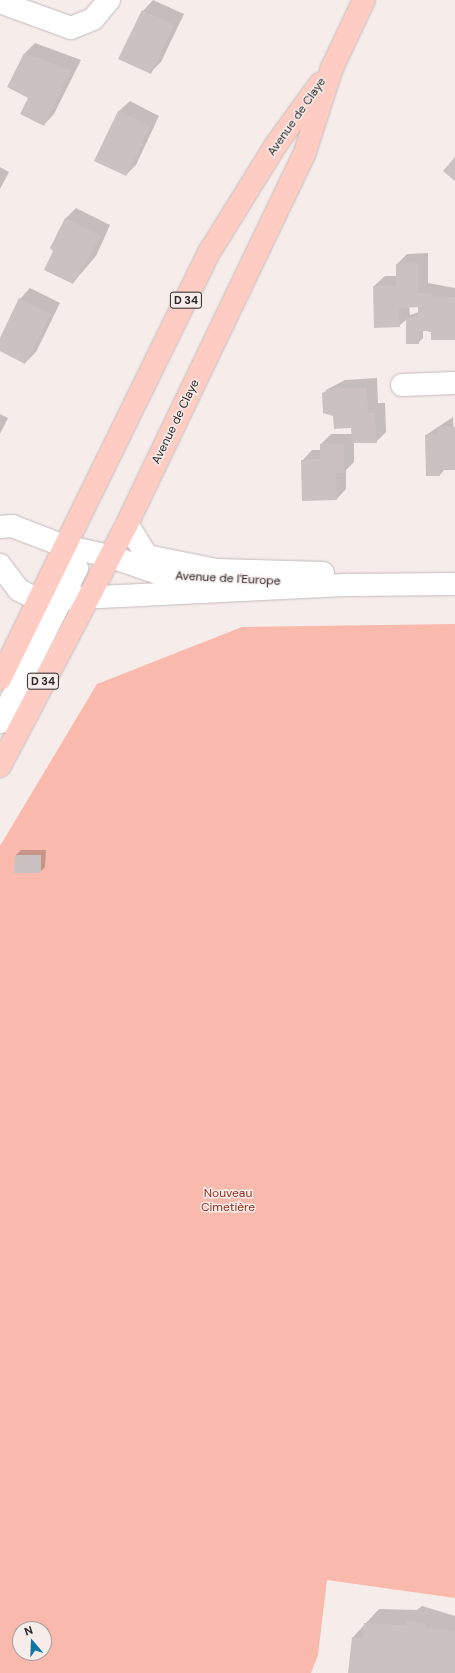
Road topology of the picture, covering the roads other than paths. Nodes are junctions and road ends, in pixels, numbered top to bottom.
1 (109, 0) edge
2 (364, 0) edge
3 (2, 7) edge
4 (332, 68) junction
5 (185, 303) junction
6 (455, 383) edge
7 (402, 385) dead end
8 (127, 524) junction
9 (0, 527) edge
10 (64, 546) junction
11 (102, 558) junction
12 (0, 565) edge
13 (455, 584) edge
14 (349, 585) junction
15 (126, 596) junction
16 (88, 597) junction
17 (61, 599) junction
18 (39, 600) junction
19 (0, 679) edge
20 (0, 722) edge
21 (0, 766) edge

1 - 3 street
2 - 4 main road, Avenue de Claye / D 34
4 - 5 main road, Avenue de Claye / D 34
4 - 8 main road, Avenue de Claye / D 34
5 - 10 main road, Avenue de Claye / D 34
5 - 11 street
6 - 7 street
8 - 11 main road, Avenue de Claye / D 34
8 - 14 street, Avenue de l'Europe
9 - 10 street, Avenue de l'Europe
10 - 11 street, Avenue de l'Europe
10 - 17 street
10 - 18 main road, Avenue de Claye / D 34
11 - 14 street, Avenue de l'Europe
11 - 15 street
11 - 16 main road, Avenue de Claye / D 34
12 - 18 street
13 - 14 street, Avenue de l'Europe
14 - 15 street, Avenue de l'Europe
15 - 16 street, Avenue de l'Europe
16 - 17 street, Avenue de l'Europe
16 - 21 main road, Avenue de Claye / D 34
17 - 18 street, Avenue de l'Europe
17 - 20 street
18 - 19 main road, Avenue de Claye / D 34

